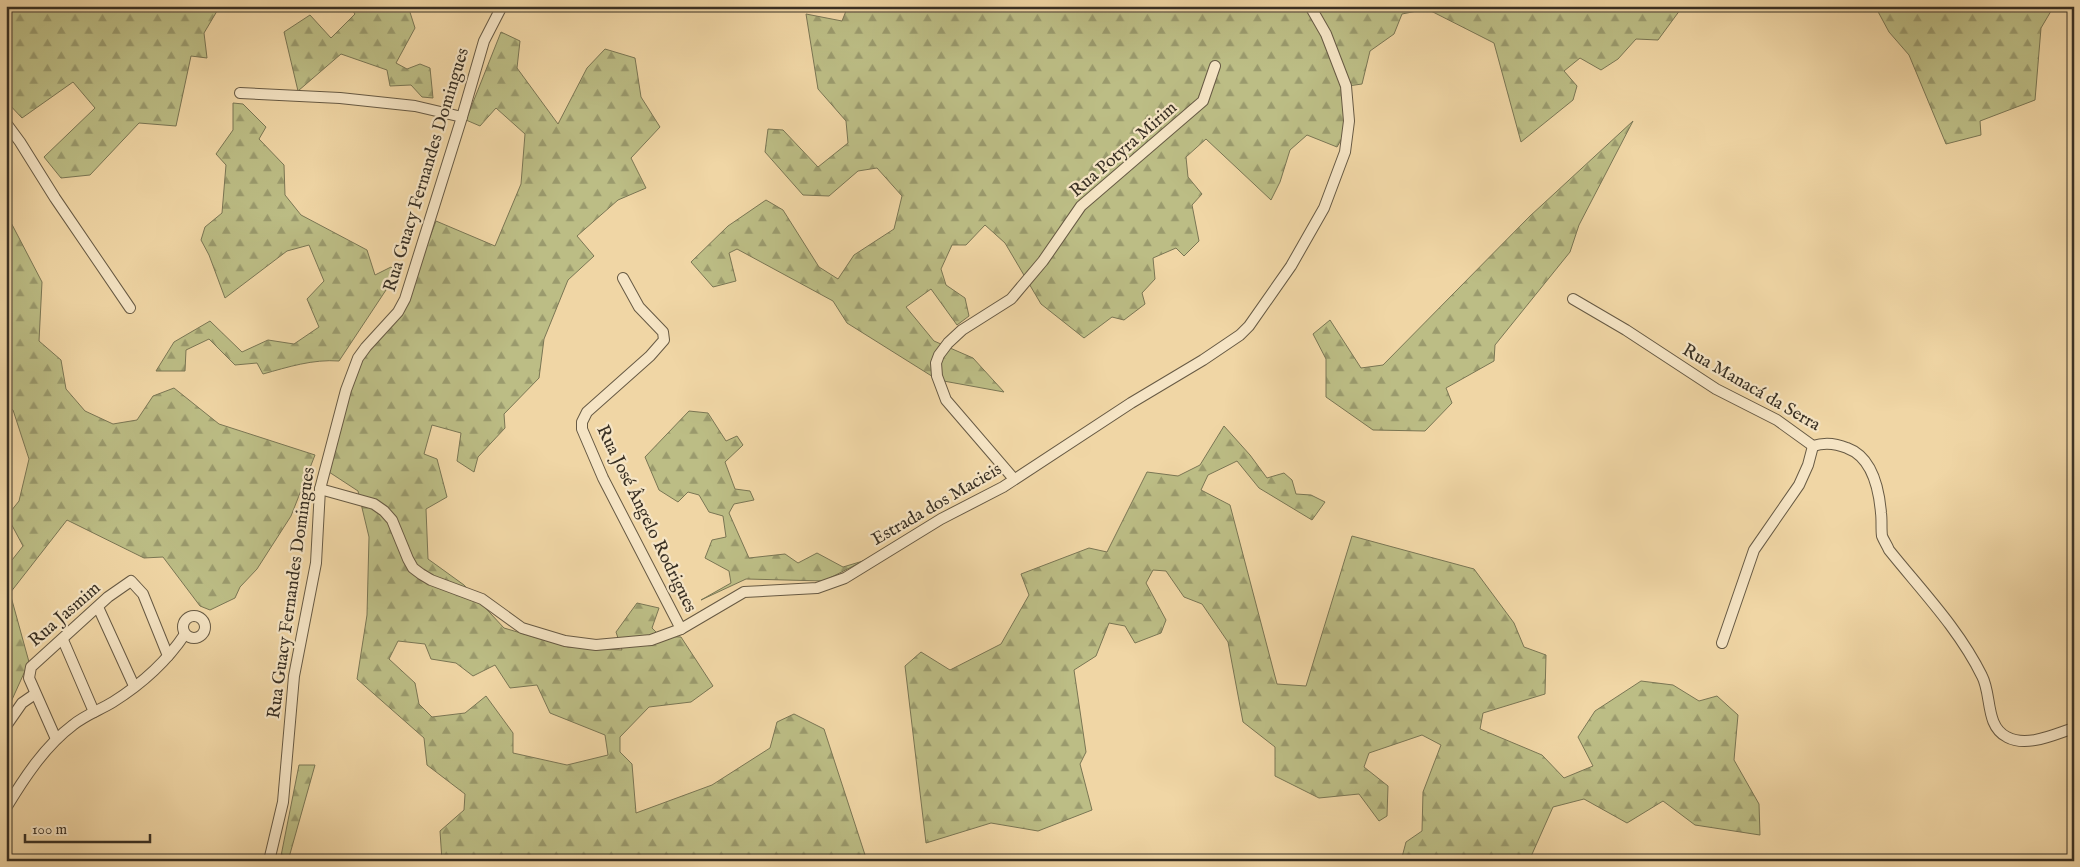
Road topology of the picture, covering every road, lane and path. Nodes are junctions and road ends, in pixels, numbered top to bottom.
1 (502, 6) edge
2 (1310, 6) edge
3 (1215, 66) dead end
4 (240, 93) dead end
5 (462, 117) junction
6 (6, 123) edge
7 (623, 278) dead end
8 (1573, 299) dead end
9 (130, 308) dead end
10 (1813, 446) junction
11 (1014, 479) junction
12 (320, 489) junction
13 (98, 607) junction
14 (681, 629) junction
15 (185, 634) dead end
16 (63, 640) junction
17 (1722, 643) dead end
18 (168, 656) junction
19 (134, 686) junction
20 (35, 694) junction
21 (94, 712) junction
22 (6, 726) edge
23 (2074, 728) edge
24 (56, 739) junction
25 (6, 808) edge
26 (269, 861) edge

1 - 5 street, Rua Guacy Fernandes Domingues
2 - 11 street, Estrada dos Macieis
3 - 11 street, Rua Potyra Mirim
4 - 5 street
5 - 12 street, Rua Guacy Fernandes Domingues
6 - 9 street
7 - 14 street, Rua José Ângelo Rodrigues
8 - 10 street, Rua Manacá da Serra
10 - 17 street
10 - 23 street, Rua Manacá da Serra
11 - 14 street, Estrada dos Macieis
12 - 14 street, Estrada dos Macieis
12 - 26 street, Rua Guacy Fernandes Domingues
13 - 16 street, Rua Jasmim
13 - 18 street, Rua Jasmim
13 - 19 street
15 - 18 street
16 - 20 street, Rua Jasmim
16 - 21 street
18 - 19 street
19 - 21 street
20 - 22 street
20 - 24 street
21 - 24 street
24 - 25 street

